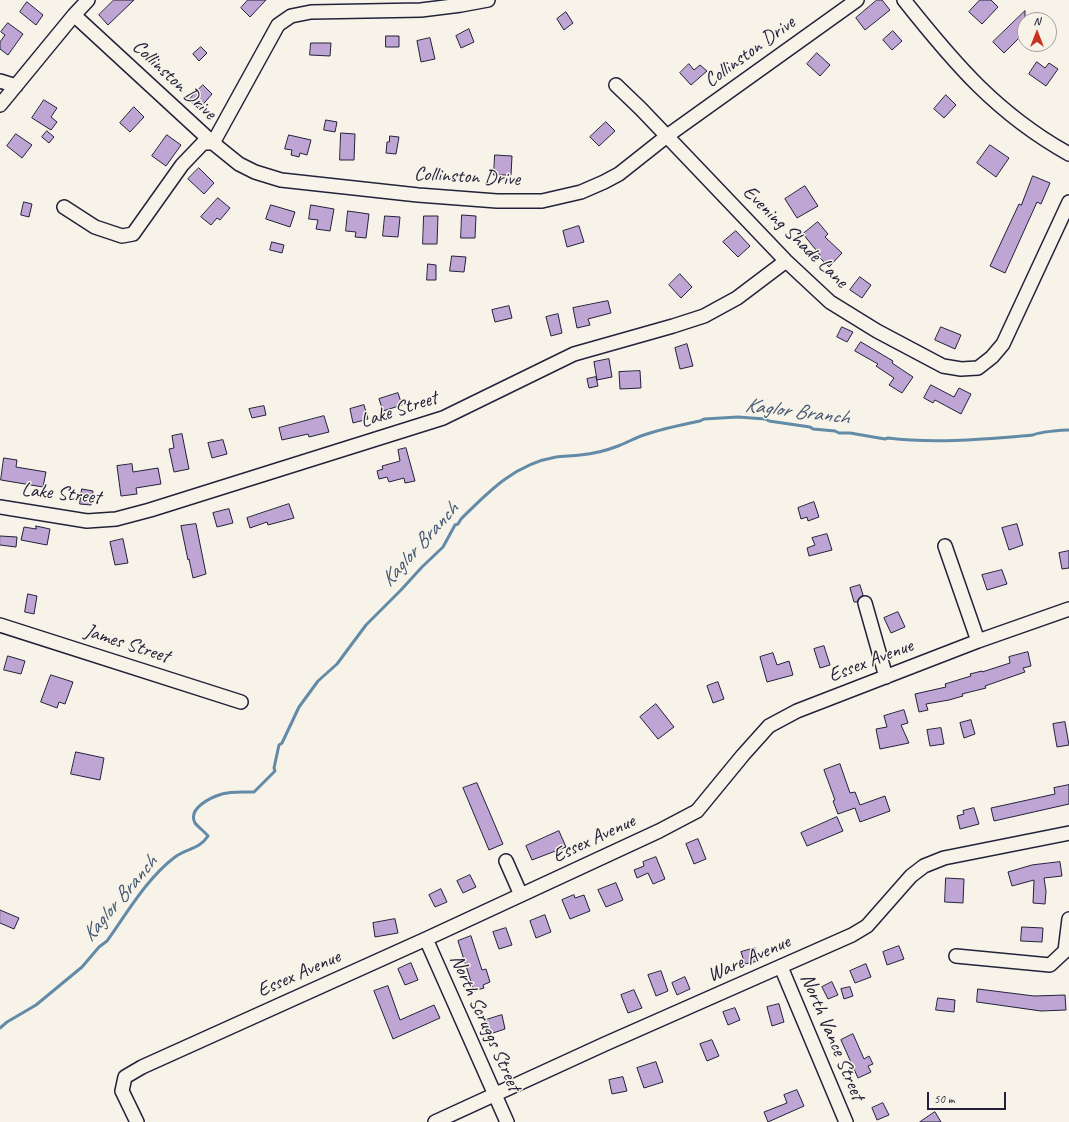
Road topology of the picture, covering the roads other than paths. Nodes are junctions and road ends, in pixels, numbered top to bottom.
1 (88, 0) edge
2 (488, 0) edge
3 (857, 0) edge
4 (904, 0) edge
5 (74, 15) junction
6 (0, 81) edge
7 (616, 84) dead end
8 (16, 86) junction
9 (0, 105) edge
10 (667, 136) junction
11 (212, 143) junction
12 (1069, 154) edge
13 (1069, 202) edge
14 (64, 207) dead end
15 (786, 261) junction
16 (0, 507) edge
17 (945, 546) dead end
18 (865, 603) dead end
19 (1069, 609) edge
20 (0, 625) edge
21 (978, 641) junction
22 (886, 677) junction
23 (241, 702) dead end
24 (1069, 833) edge
25 (506, 861) dead end
26 (521, 895) junction
27 (1069, 919) edge
28 (426, 939) junction
29 (956, 956) dead end
30 (781, 967) junction
31 (495, 1095) junction
32 (137, 1122) edge
33 (435, 1122) edge
34 (507, 1122) edge
35 (846, 1122) edge

1 - 5 street
2 - 11 street
3 - 10 street, Collinston Drive
4 - 12 street
5 - 8 street
5 - 11 street, Collinston Drive
6 - 8 street
7 - 10 street, Evening Shade Lane
8 - 9 street
10 - 11 street, Collinston Drive
10 - 15 street, Evening Shade Lane
11 - 14 street
13 - 15 street, Evening Shade Lane
15 - 16 street, Lake Street
17 - 21 street
18 - 22 street
19 - 21 street, Essex Avenue
20 - 23 street, James Street
21 - 22 street, Essex Avenue
22 - 26 street, Essex Avenue
24 - 30 street, Ware Avenue
25 - 26 street
26 - 28 street, Essex Avenue
27 - 29 street
28 - 31 street, North Scruggs Street
28 - 32 street, Essex Avenue
30 - 31 street, Ware Avenue
30 - 35 street, North Vance Street
31 - 33 street, Ware Avenue
31 - 34 street, North Scruggs Street

